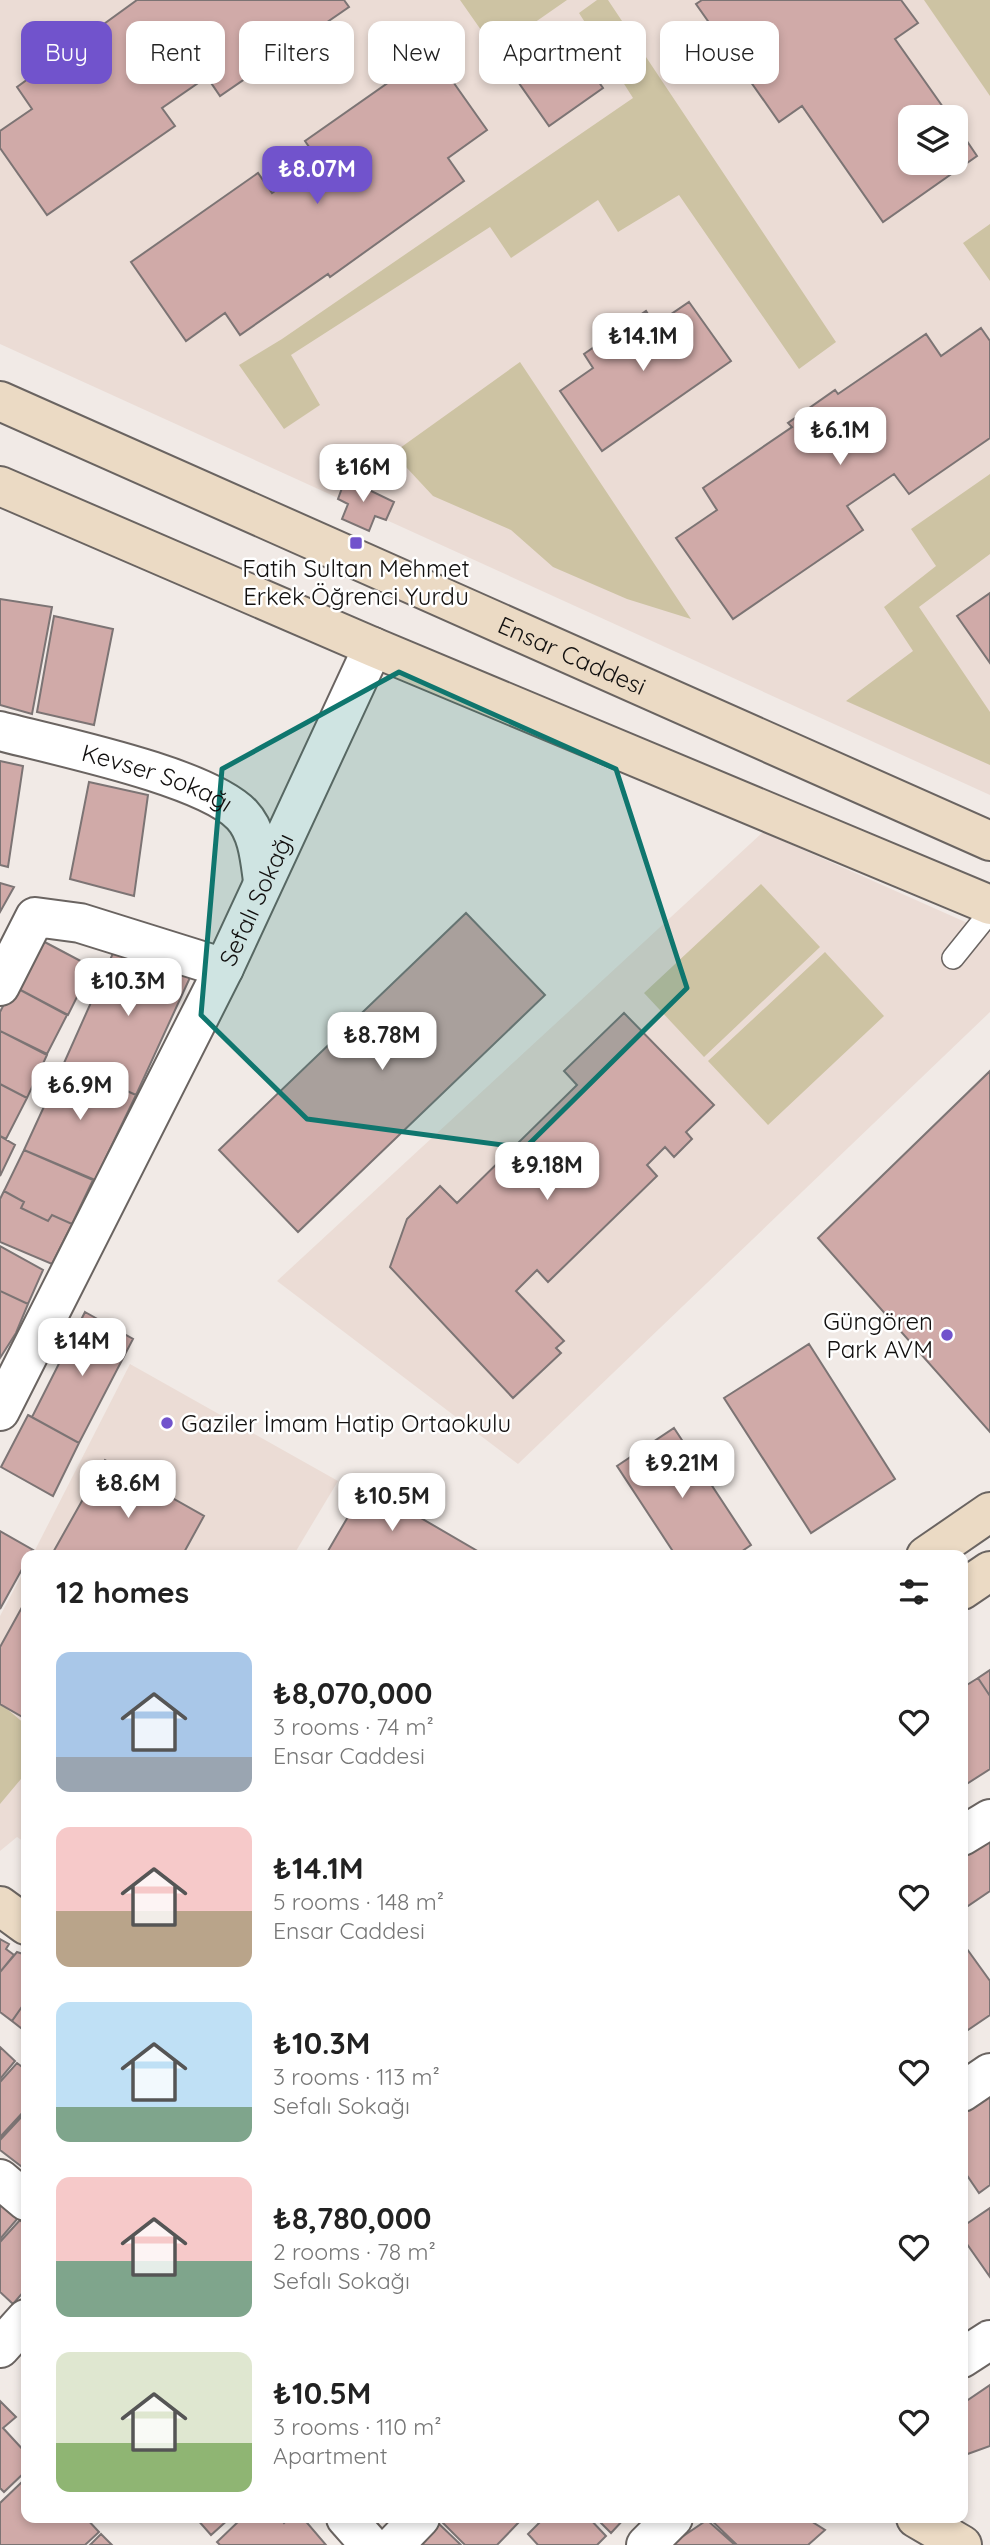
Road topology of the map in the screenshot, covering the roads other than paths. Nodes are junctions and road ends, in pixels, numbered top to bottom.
1 (0, 401) edge
2 (0, 486) edge
3 (373, 647) junction
4 (0, 731) edge
5 (990, 841) edge
6 (263, 881) junction
7 (990, 905) edge
8 (990, 912) edge
9 (953, 958) dead end
10 (224, 968) junction
11 (0, 986) edge
12 (0, 1411) edge
13 (990, 1512) edge
14 (935, 1550) edge
15 (990, 1572) edge
16 (968, 1586) edge
17 (990, 1819) edge
18 (968, 1832) edge
19 (0, 1906) edge
20 (21, 1921) edge
21 (990, 2073) edge
22 (968, 2088) edge
23 (0, 2179) edge
24 (21, 2197) edge
25 (21, 2325) edge
26 (990, 2340) edge
27 (0, 2348) edge
28 (968, 2354) edge
29 (350, 2523) edge
30 (416, 2523) edge
31 (668, 2523) edge
32 (925, 2523) edge
33 (370, 2545) edge
34 (394, 2545) edge
35 (646, 2545) edge
36 (962, 2545) edge

1 - 5 street, Ensar Caddesi
2 - 3 street
3 - 6 street, Sefalı Sokağı
3 - 7 street
4 - 6 street, Kevser Sokağı
6 - 10 street, Sefalı Sokağı
8 - 9 lane
10 - 11 street
10 - 12 street, Sefalı Sokağı
13 - 14 street
15 - 16 street
17 - 18 street
19 - 20 street
21 - 22 street
23 - 24 street
25 - 27 street
26 - 28 street
29 - 33 street
30 - 34 street
31 - 35 street
32 - 36 street

